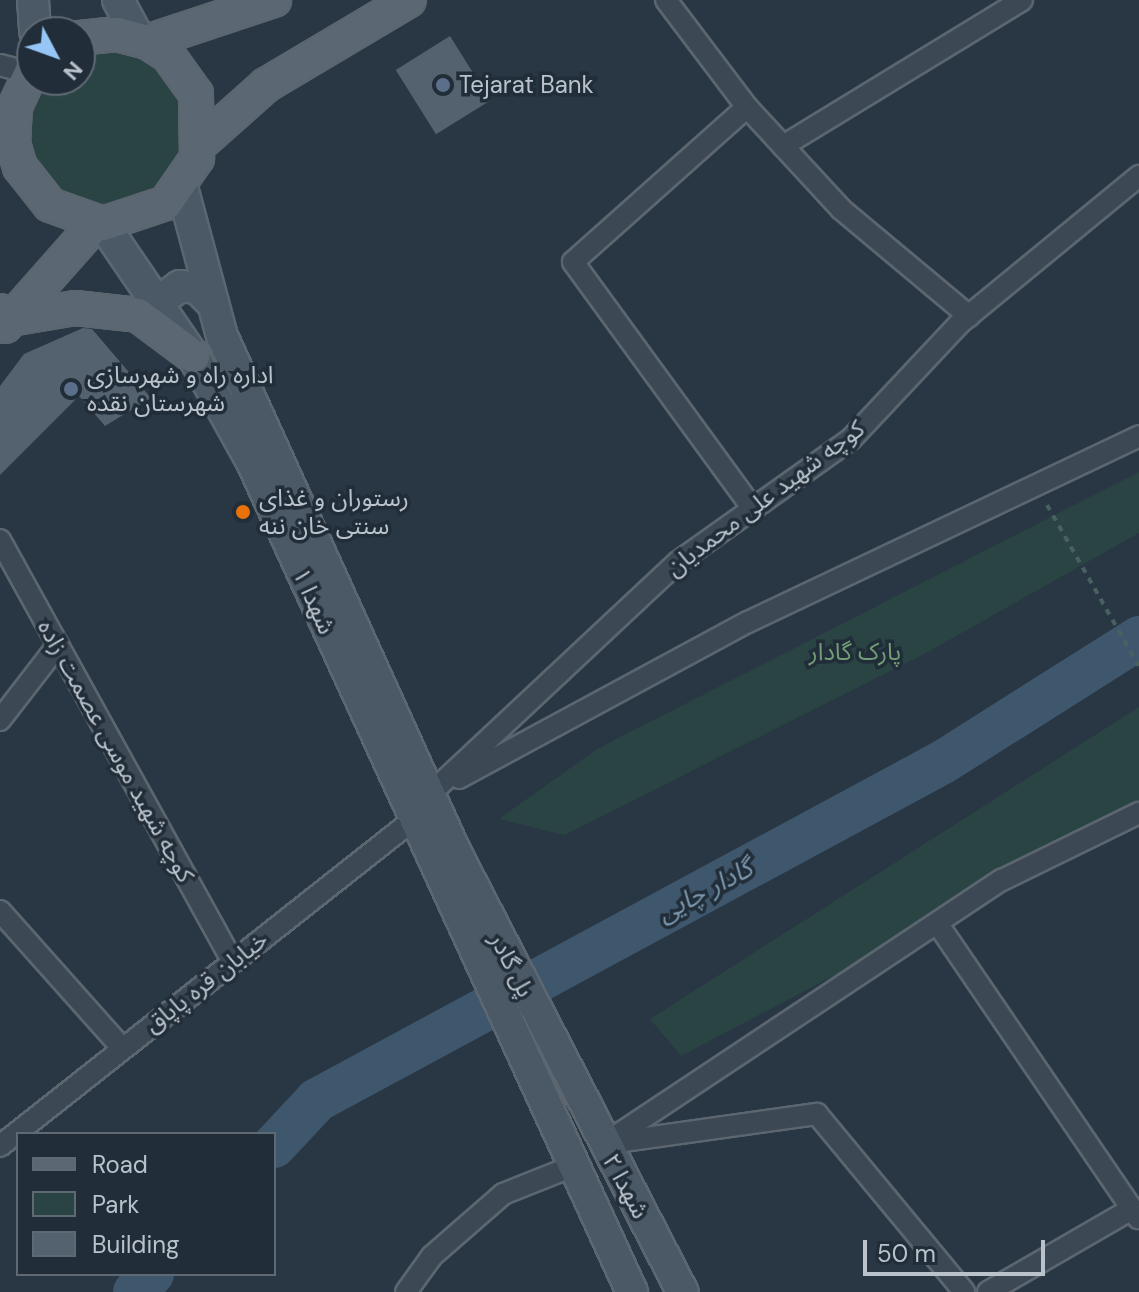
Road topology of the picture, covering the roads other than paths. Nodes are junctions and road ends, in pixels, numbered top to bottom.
1 (118, 0) edge
2 (274, 0) edge
3 (409, 0) edge
4 (666, 0) edge
5 (1022, 0) edge
6 (96, 39) edge
7 (143, 40) junction
8 (17, 96) edge
9 (747, 107) junction
10 (13, 143) junction
11 (201, 143) junction
12 (783, 146) junction
13 (1139, 176) edge
14 (0, 181) edge
15 (182, 187) junction
16 (99, 223) junction
17 (156, 304) junction
18 (213, 304) junction
19 (969, 316) junction
20 (3, 321) edge
21 (193, 356) junction
22 (1139, 436) edge
23 (753, 509) junction
24 (0, 540) edge
25 (58, 645) junction
26 (0, 720) edge
27 (431, 793) junction
28 (1139, 813) edge
29 (413, 820) junction
30 (444, 858) junction
31 (0, 911) edge
32 (939, 926) junction
33 (232, 961) junction
34 (122, 1048) junction
35 (569, 1079) joint
36 (541, 1092) joint
37 (17, 1132) edge
38 (16, 1133) edge
39 (604, 1144) junction
40 (0, 1146) edge
41 (576, 1165) junction
42 (1136, 1214) edge
43 (406, 1292) edge
44 (632, 1292) edge
45 (683, 1292) edge
46 (964, 1292) edge
47 (988, 1292) edge

1 - 7 main road
2 - 7 main road
3 - 11 main road
4 - 9 street
5 - 12 street
6 - 7 main road
7 - 11 main road
8 - 10 main road
9 - 12 street
9 - 23 street
10 - 14 main road
10 - 16 main road
11 - 15 main road
12 - 19 street
13 - 19 street, کوچه شهید علی محمدیان
15 - 16 main road
15 - 18 main road, شهدا ۱
16 - 17 main road, شهدا ۱
16 - 20 main road
17 - 18 main road
17 - 21 main road, شهدا ۱
18 - 27 main road, شهدا ۱
19 - 23 street, کوچه شهید علی محمدیان
20 - 21 main road
21 - 29 main road, شهدا ۱
22 - 27 street
23 - 27 street, کوچه شهید علی محمدیان
24 - 25 street, کوچه شهید موسی عصمت زاده
25 - 26 street
25 - 33 street, کوچه شهید موسی عصمت زاده
27 - 30 main road, شهدا ۱
28 - 32 street
29 - 30 main road, شهدا ۱
29 - 33 street, خیابان قره پاپاق
30 - 35 main road, پل گادر
30 - 36 main road, پل گادر
31 - 34 street
32 - 39 street
32 - 42 street
33 - 34 street, خیابان قره پاپاق
34 - 37 street, خیابان قره پاپاق
35 - 39 main road, شهدا ۲
36 - 41 main road, شهدا ۲
38 - 40 street, خیابان قره پاپاق
39 - 45 main road, شهدا ۲
39 - 46 street
41 - 43 street
41 - 44 main road, شهدا ۲
42 - 47 street

